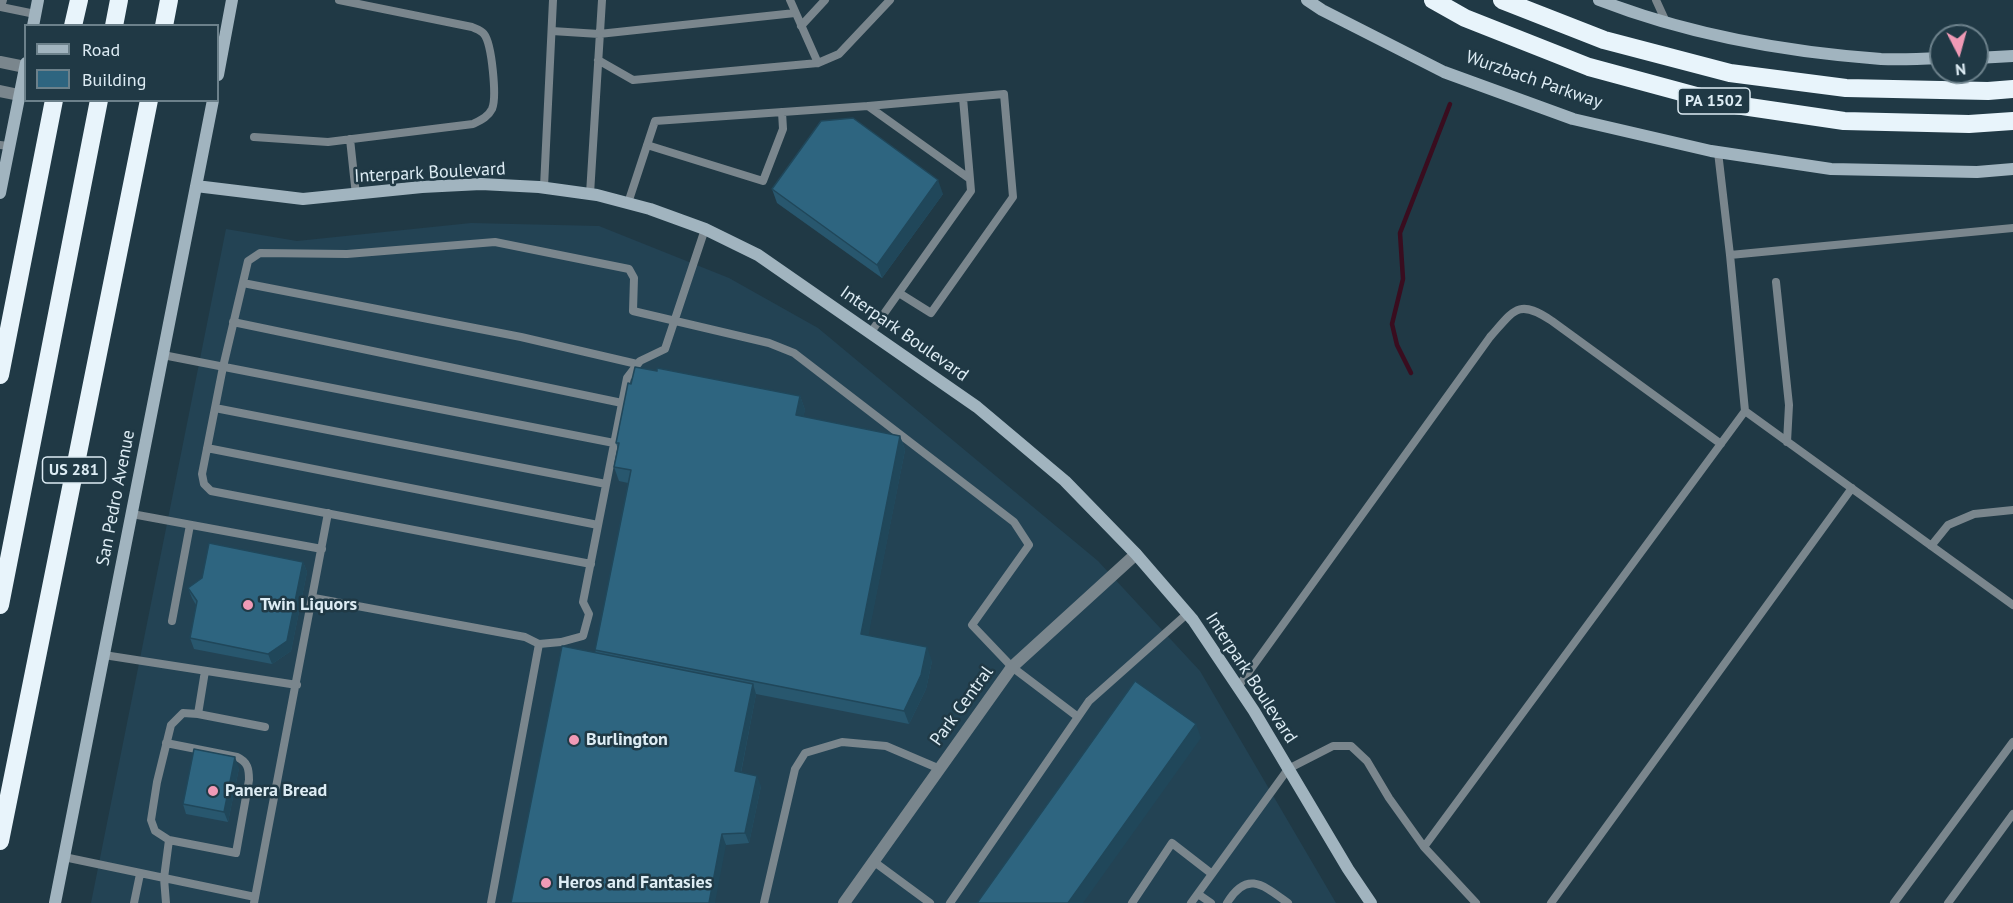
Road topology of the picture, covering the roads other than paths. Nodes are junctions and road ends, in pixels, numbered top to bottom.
1 (38, 0) edge
2 (79, 0) edge
3 (119, 0) edge
4 (169, 0) edge
5 (232, 0) edge
6 (339, 0) edge
7 (554, 0) edge
8 (602, 0) edge
9 (790, 0) edge
10 (825, 0) edge
11 (890, 0) edge
12 (1307, 0) edge
13 (1433, 0) edge
14 (1502, 0) edge
15 (1599, 0) edge
16 (1656, 0) edge
17 (1, 6) edge
18 (795, 13) junction
19 (34, 20) edge
20 (1666, 22) junction
21 (73, 24) edge
22 (114, 24) edge
23 (164, 24) edge
24 (801, 26) junction
25 (552, 31) junction
26 (599, 34) junction
27 (2013, 56) edge
28 (1989, 57) edge
29 (1929, 58) edge
30 (598, 60) junction
31 (0, 62) edge
32 (818, 63) junction
33 (24, 65) edge
34 (24, 70) edge
35 (219, 70) edge
36 (2013, 89) edge
37 (0, 92) edge
38 (19, 95) junction
39 (963, 98) junction
40 (54, 102) edge
41 (99, 102) edge
42 (149, 102) edge
43 (213, 102) edge
44 (868, 106) junction
45 (782, 112) junction
46 (2013, 121) edge
47 (255, 137) dead end
48 (350, 140) junction
49 (647, 145) junction
50 (4, 146) edge
51 (1718, 152) junction
52 (2013, 169) edge
53 (970, 179) junction
54 (196, 186) junction
55 (544, 187) junction
56 (0, 193) edge
57 (590, 194) junction
58 (356, 195) junction
59 (628, 203) junction
60 (2013, 228) edge
61 (705, 229) junction
62 (1730, 255) junction
63 (1776, 282) dead end
64 (243, 284) junction
65 (899, 293) junction
66 (673, 320) junction
67 (233, 322) junction
68 (871, 332) junction
69 (163, 355) junction
70 (637, 364) junction
71 (223, 367) junction
72 (0, 375) edge
73 (622, 403) junction
74 (215, 408) junction
75 (1745, 411) junction
76 (1787, 442) junction
77 (614, 443) junction
78 (1721, 444) junction
79 (207, 448) junction
80 (606, 484) junction
81 (1852, 488) junction
82 (2013, 510) edge
83 (328, 513) junction
84 (132, 514) junction
85 (190, 525) junction
86 (598, 525) junction
87 (1931, 546) junction
88 (322, 549) junction
89 (1136, 554) junction
90 (591, 564) junction
91 (314, 598) junction
92 (0, 605) edge
93 (2013, 605) edge
94 (1188, 613) junction
95 (172, 621) dead end
96 (539, 644) junction
97 (104, 656) junction
98 (1012, 667) junction
99 (205, 671) junction
100 (297, 685) junction
101 (1238, 687) junction
102 (198, 714) junction
103 (1078, 717) junction
104 (265, 727) dead end
105 (2013, 742) edge
106 (165, 743) junction
107 (940, 769) junction
108 (1288, 769) junction
109 (2013, 814) edge
110 (169, 840) junction
111 (0, 841) edge
112 (1424, 847) junction
113 (64, 857) junction
114 (873, 861) junction
115 (140, 874) junction
116 (1212, 874) junction
117 (164, 879) junction
118 (1198, 894) junction
119 (255, 900) edge
120 (55, 903) edge
121 (134, 903) edge
122 (166, 903) edge
123 (491, 903) edge
124 (764, 903) edge
125 (844, 903) edge
126 (930, 903) edge
127 (950, 903) edge
128 (1132, 903) edge
129 (1191, 903) edge
130 (1210, 903) edge
131 (1227, 903) edge
132 (1288, 903) edge
133 (1371, 903) edge
134 (1476, 903) edge
135 (1551, 903) edge
136 (1894, 903) edge
137 (1948, 903) edge

1 - 19 main road
2 - 21 highway
3 - 22 highway
4 - 23 highway
5 - 35 main road
6 - 48 lane
7 - 25 lane
8 - 26 lane
9 - 18 lane
10 - 24 lane
11 - 32 lane
12 - 51 main road, Wurzbach Parkway
13 - 46 highway, Wurzbach Parkway / PA 1502
14 - 36 highway, PA 1502
15 - 20 main road
16 - 20 lane
17 - 19 lane
18 - 24 lane
18 - 26 lane
20 - 29 main road
24 - 32 lane
25 - 26 lane
25 - 55 lane
26 - 30 lane
27 - 28 main road
30 - 32 lane
30 - 57 lane
31 - 33 street
34 - 38 main road
37 - 38 street
38 - 50 main road
39 - 44 lane
39 - 53 lane
39 - 65 lane
40 - 72 highway
41 - 92 highway, US 281
42 - 111 highway, US 281
43 - 54 main road, San Pedro Avenue
44 - 45 lane
44 - 53 lane
45 - 49 lane
45 - 49 lane
47 - 48 lane
48 - 58 lane
49 - 59 lane
50 - 56 main road
51 - 52 main road, Wurzbach Parkway
51 - 62 lane
53 - 65 lane
54 - 58 main road, Interpark Boulevard
54 - 69 main road, San Pedro Avenue
55 - 57 main road, Interpark Boulevard
55 - 58 main road, Interpark Boulevard
57 - 59 main road, Interpark Boulevard
59 - 61 main road, Interpark Boulevard
60 - 62 lane
61 - 66 lane
61 - 68 main road, Interpark Boulevard
62 - 75 lane
63 - 76 lane
64 - 66 lane
64 - 67 lane
64 - 70 lane
65 - 68 lane
66 - 70 lane
66 - 98 lane
67 - 71 lane
67 - 73 lane
68 - 89 main road, Interpark Boulevard
69 - 71 lane
69 - 84 main road, San Pedro Avenue
70 - 73 lane
71 - 74 lane
71 - 77 lane
73 - 77 lane
74 - 79 lane
74 - 80 lane
75 - 76 lane
75 - 78 lane
76 - 81 lane
77 - 80 lane
78 - 101 lane
78 - 112 lane
79 - 83 lane
79 - 86 lane
80 - 86 lane
81 - 87 lane
81 - 135 lane
82 - 87 lane
83 - 88 lane
83 - 90 lane
84 - 85 lane
84 - 97 main road, San Pedro Avenue
85 - 88 lane
85 - 95 lane
86 - 90 lane
87 - 93 lane
88 - 91 lane
89 - 94 main road, Interpark Boulevard
89 - 98 street, Park Central
90 - 96 lane
91 - 96 lane
91 - 100 lane
94 - 101 main road, Interpark Boulevard
94 - 103 lane
96 - 123 lane
97 - 99 lane
97 - 113 main road, San Pedro Avenue
98 - 103 lane
98 - 107 street, Park Central
99 - 100 lane
99 - 102 lane
100 - 119 lane
101 - 108 main road, Interpark Boulevard
102 - 104 lane
102 - 106 lane
103 - 127 lane
105 - 136 lane
106 - 110 lane
106 - 110 lane
107 - 114 street, Park Central
107 - 124 lane
108 - 112 lane
108 - 116 lane
108 - 133 main road, Interpark Boulevard
109 - 137 lane
110 - 117 lane
112 - 134 lane
113 - 115 lane
113 - 120 main road, San Pedro Avenue
114 - 125 street, Park Central
114 - 126 lane
115 - 117 lane
115 - 121 lane
116 - 118 lane
116 - 128 lane
117 - 119 lane
117 - 122 lane
118 - 129 lane
118 - 130 lane
131 - 132 lane

